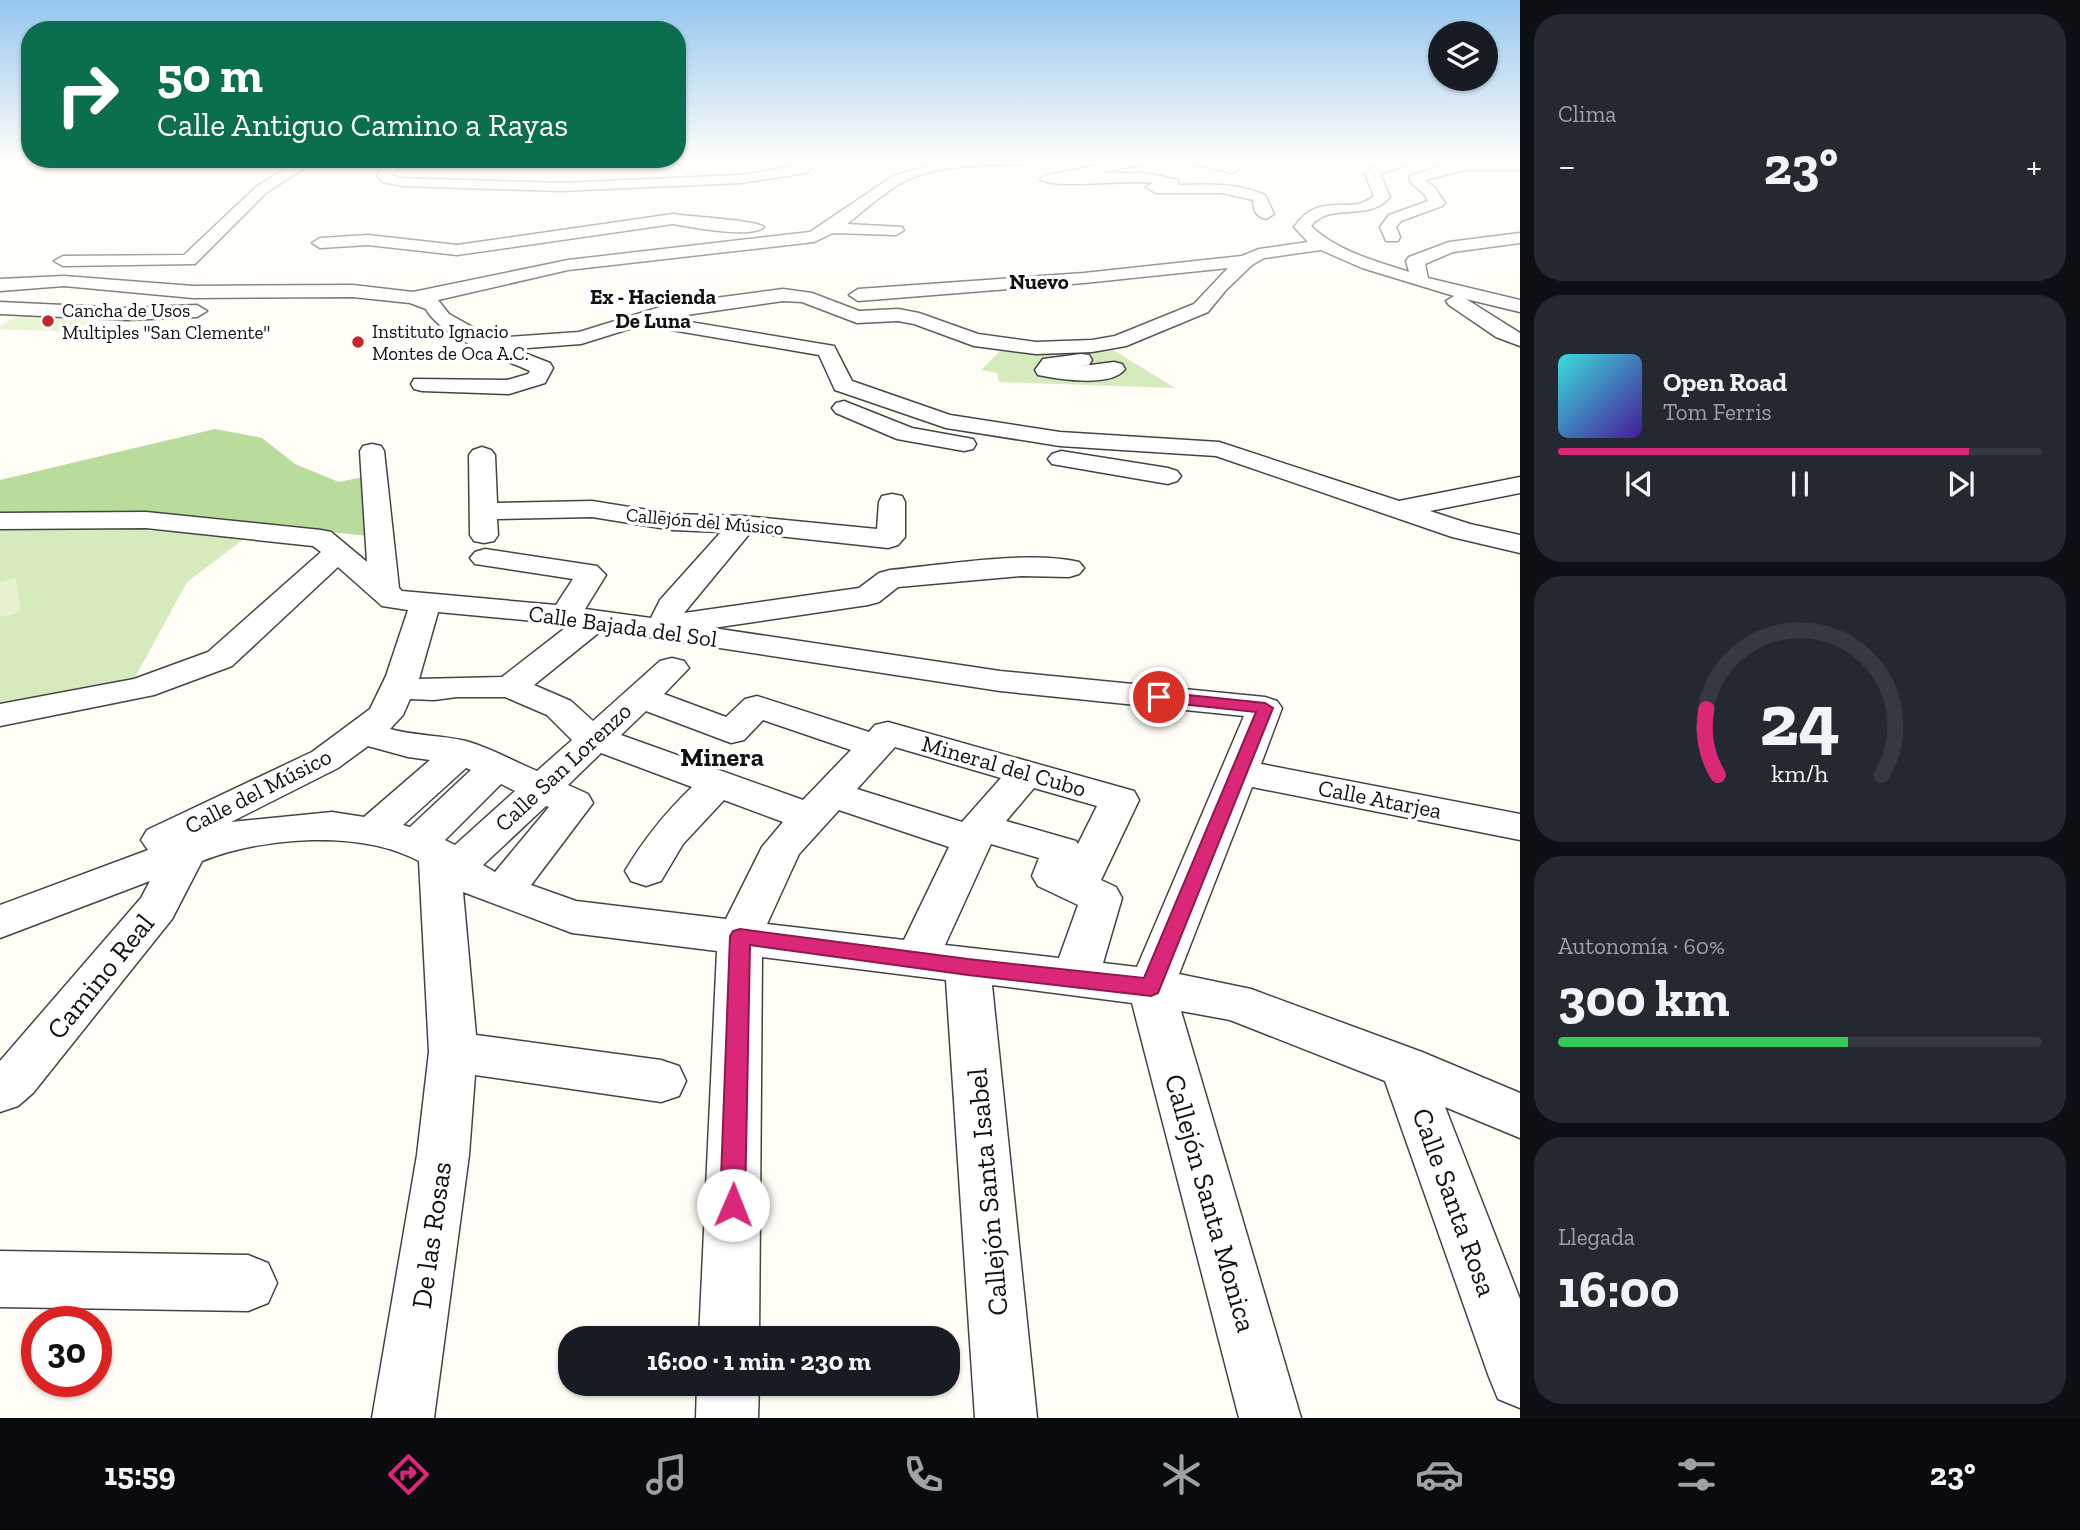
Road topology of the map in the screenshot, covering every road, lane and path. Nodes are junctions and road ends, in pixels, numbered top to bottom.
1 (225, 225) edge
2 (630, 225) edge
3 (717, 225) edge
4 (837, 225) edge
5 (1279, 225) edge
6 (1303, 225) edge
7 (1389, 225) edge
8 (833, 228) junction
9 (896, 230) dead end
10 (1285, 237) junction
11 (1520, 238) edge
12 (639, 242) dead end
13 (320, 243) dead end
14 (1328, 248) junction
15 (596, 256) junction
16 (1428, 258) junction
17 (1246, 261) junction
18 (568, 265) junction
19 (490, 266) dead end
20 (1448, 266) dead end
21 (1480, 278) dead end
22 (27, 281) junction
23 (1420, 281) junction
24 (0, 285) edge
25 (1520, 289) edge
26 (1460, 293) junction
27 (371, 295) junction
28 (413, 298) junction
29 (148, 300) dead end
30 (817, 303) junction
31 (1520, 306) edge
32 (0, 308) edge
33 (100, 313) junction
34 (127, 314) junction
35 (212, 315) dead end
36 (644, 320) junction
37 (1520, 340) edge
38 (490, 344) junction
39 (1091, 346) junction
40 (1114, 369) dead end
41 (422, 384) dead end
42 (844, 385) junction
43 (372, 451) dead end
44 (482, 455) dead end
45 (1168, 477) dead end
46 (1520, 485) edge
47 (892, 502) dead end
48 (1399, 509) junction
49 (483, 511) junction
50 (0, 522) edge
51 (743, 524) junction
52 (1462, 531) junction
53 (1520, 531) edge
54 (1520, 544) edge
55 (339, 551) junction
56 (485, 558) junction
57 (1069, 568) dead end
58 (384, 590) junction
59 (426, 602) junction
60 (485, 608) junction
61 (580, 617) junction
62 (663, 628) junction
63 (672, 668) dead end
64 (510, 687) junction
65 (397, 688) junction
66 (639, 696) junction
67 (0, 715) edge
68 (362, 732) junction
69 (594, 738) junction
70 (881, 739) junction
71 (462, 752) junction
72 (498, 766) junction
73 (1240, 772) junction
74 (1026, 773) junction
75 (718, 784) junction
76 (558, 795) junction
77 (820, 805) junction
78 (1520, 827) edge
79 (372, 831) junction
80 (975, 834) junction
81 (187, 851) junction
82 (438, 855) junction
83 (646, 871) dead end
84 (99, 884) junction
85 (1077, 887) junction
86 (503, 891) junction
87 (0, 922) edge
88 (740, 936) junction
89 (916, 960) junction
90 (968, 967) junction
91 (1075, 979) junction
92 (1151, 987) junction
93 (453, 1052) junction
94 (1405, 1067) junction
95 (661, 1081) dead end
96 (0, 1091) edge
97 (1520, 1116) edge
98 (0, 1279) edge
99 (248, 1283) dead end
100 (729, 1326) edge
101 (1520, 1377) edge
102 (728, 1396) edge
103 (403, 1418) edge
104 (727, 1418) edge
105 (1006, 1418) edge
106 (1270, 1418) edge

1 - 22 street
2 - 13 street
3 - 8 street
4 - 8 street
5 - 10 street
6 - 14 street
7 - 14 street
8 - 9 street
8 - 18 street
10 - 14 street
10 - 17 street
11 - 16 street
12 - 15 street
14 - 23 street
15 - 18 street
15 - 19 street
16 - 20 street
16 - 23 street
17 - 30 street
17 - 39 street
18 - 28 street
21 - 25 street
22 - 24 street
22 - 27 street
23 - 26 street
26 - 31 street
26 - 37 street
27 - 28 street
27 - 34 street
28 - 38 street
29 - 34 street
30 - 36 street
30 - 39 street
32 - 33 street
33 - 34 street
33 - 35 street
36 - 38 street
36 - 42 street
38 - 41 street
39 - 40 street
42 - 45 street
42 - 48 street
43 - 58 street
44 - 49 street
46 - 48 street
47 - 51 street, Callejón del Músico
48 - 52 street
49 - 51 street, Callejón del Músico
49 - 56 street
50 - 55 street, Calle Bajada del Sol
51 - 62 street
52 - 53 street
52 - 54 street
55 - 58 street, Calle Bajada del Sol
55 - 67 street
56 - 60 street
56 - 61 street
57 - 62 street
58 - 59 street, Calle Bajada del Sol
59 - 60 street, Calle Bajada del Sol
59 - 65 street, Calle del Músico
60 - 61 street, Calle Bajada del Sol
61 - 62 street, Calle Bajada del Sol
61 - 64 street
62 - 73 street, Calle Bajada del Sol
63 - 66 street, Calle San Lorenzo
64 - 65 street
64 - 69 street
65 - 68 street, Calle del Músico
66 - 69 street, Calle San Lorenzo
66 - 70 street, Mineral del Cubo
68 - 71 street
68 - 84 street, Calle del Músico
69 - 75 street
69 - 76 street, Calle San Lorenzo
70 - 74 street, Mineral del Cubo
70 - 77 street
71 - 72 street
71 - 79 street
72 - 76 street
72 - 82 street
73 - 78 street, Calle Atarjea
73 - 92 street
74 - 80 street
74 - 85 street, Mineral del Cubo
75 - 77 street
75 - 83 street
76 - 82 street, Calle San Lorenzo
76 - 86 street
77 - 80 street
77 - 88 street
79 - 81 street
79 - 82 street
80 - 85 street
80 - 89 street
81 - 84 street
81 - 96 street, Camino Real
82 - 86 street
82 - 93 street, De las Rosas
84 - 87 street
85 - 91 street
86 - 88 street
88 - 89 street
88 - 100 street
89 - 90 street
90 - 91 street
90 - 105 street, Callejón Santa Isabel
91 - 92 street
92 - 94 street
92 - 106 street, Callejón Santa Monica
93 - 95 street
93 - 103 street, De las Rosas
94 - 97 street
94 - 101 street, Calle Santa Rosa
98 - 99 street
102 - 104 street

